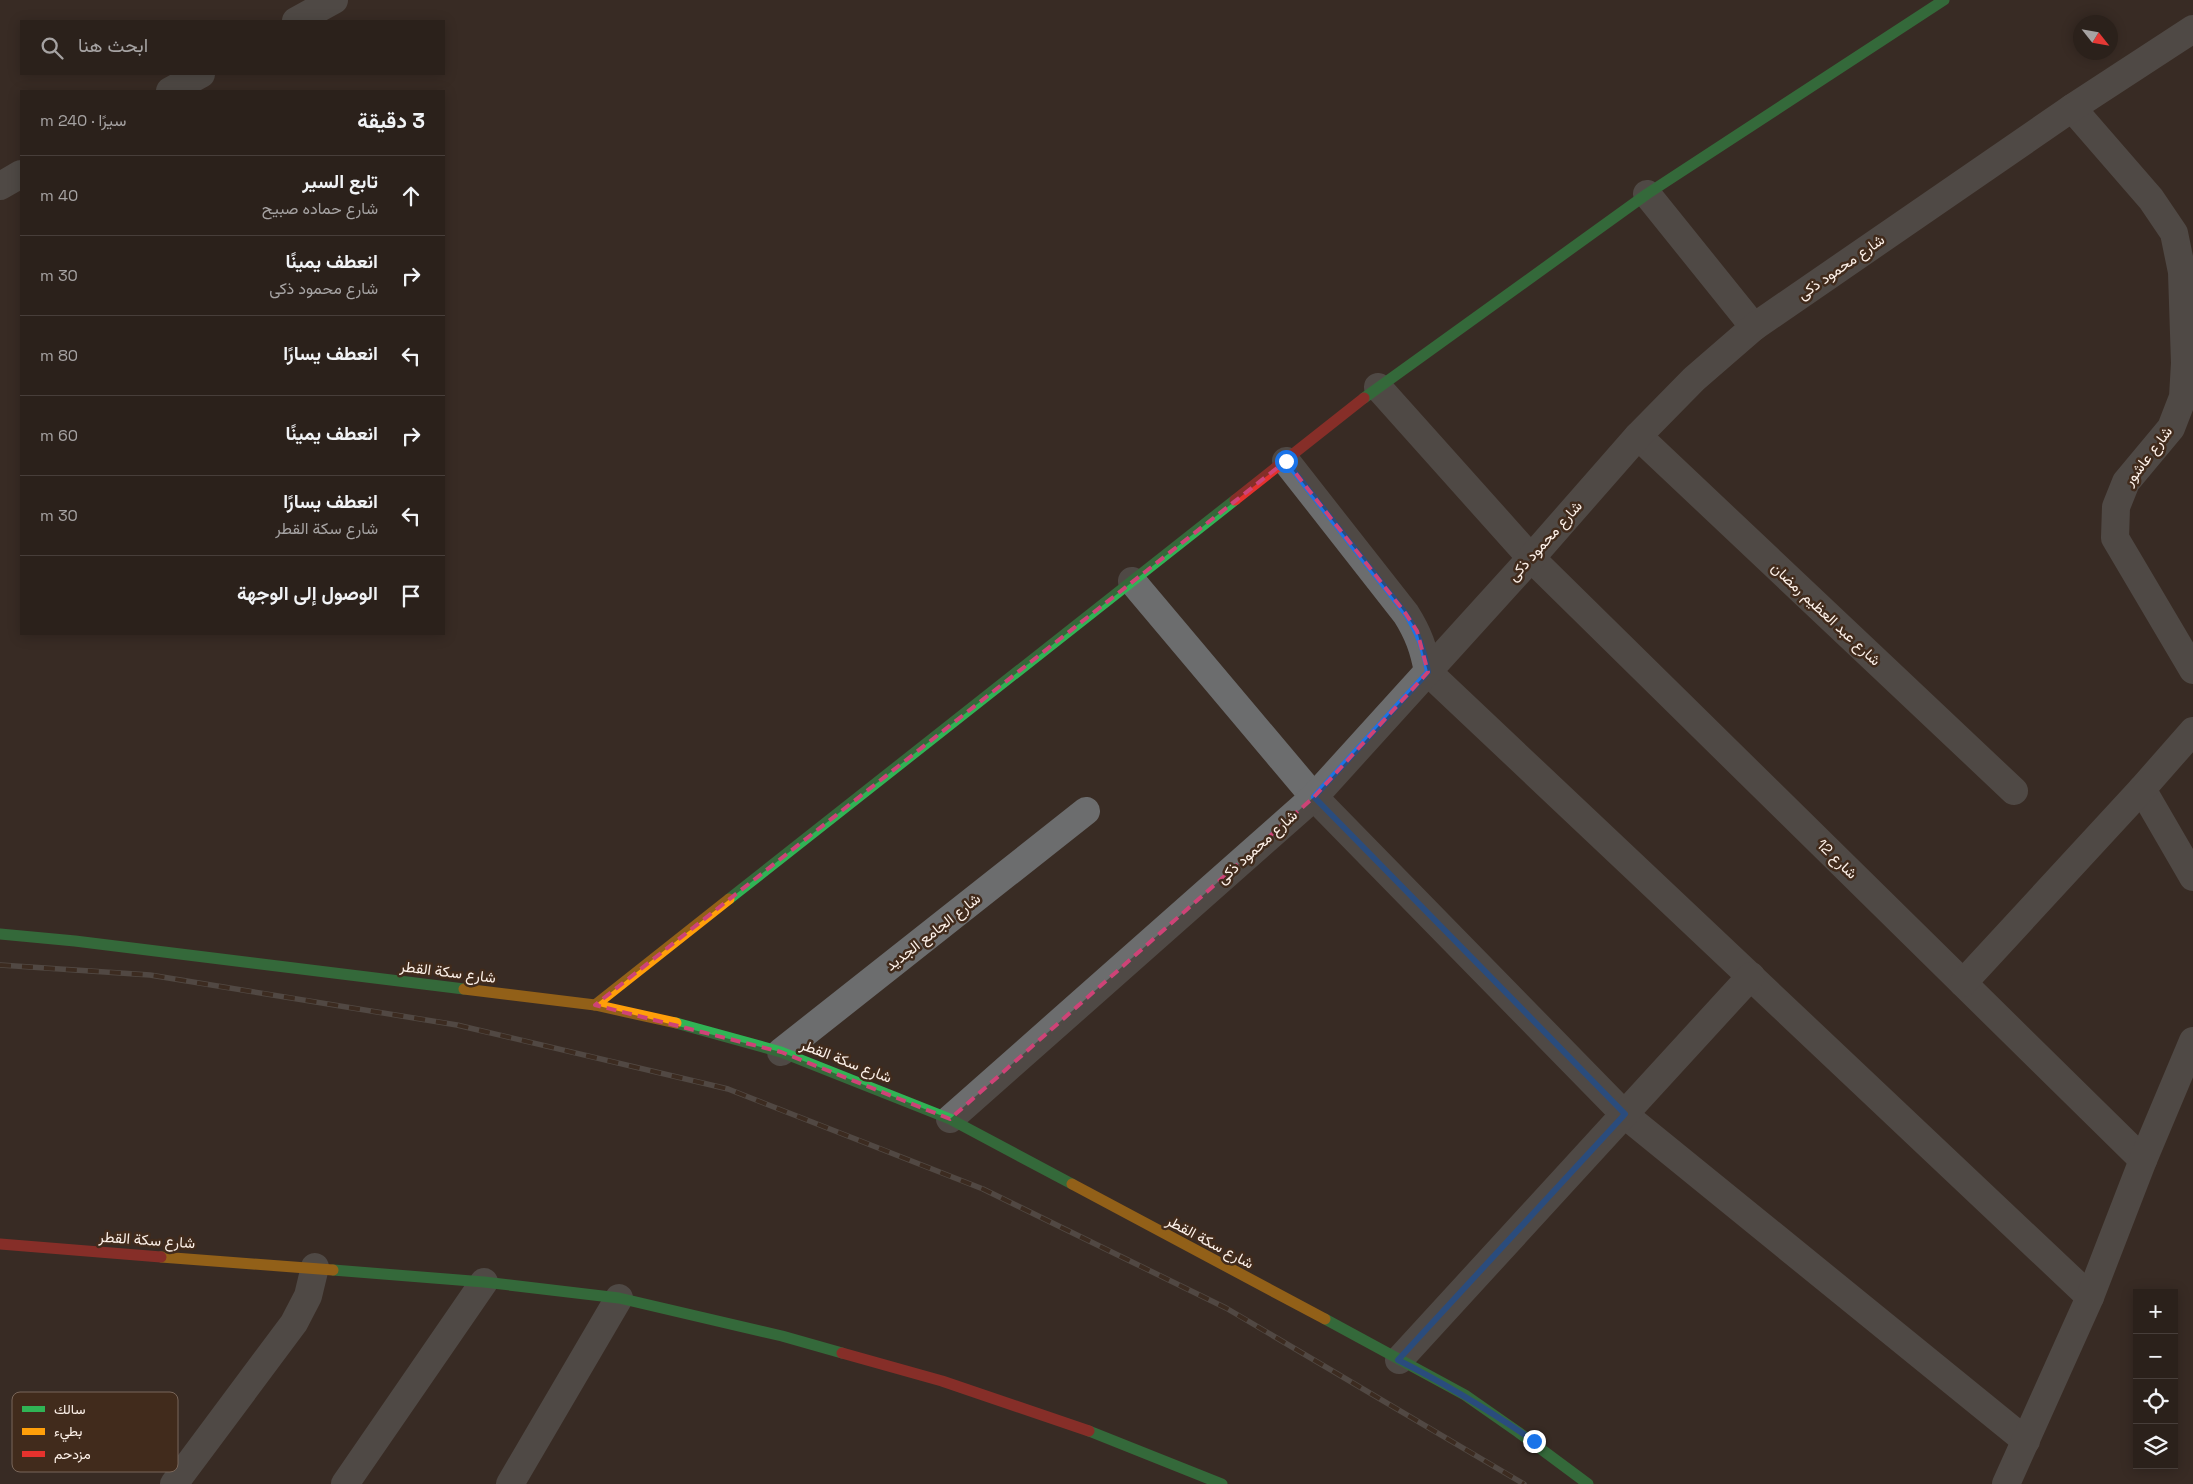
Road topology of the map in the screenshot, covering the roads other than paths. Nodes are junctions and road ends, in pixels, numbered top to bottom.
1 (334, 0) edge
2 (1944, 0) edge
3 (298, 20) edge
4 (2193, 28) edge
5 (199, 75) edge
6 (172, 90) edge
7 (2072, 108) junction
8 (20, 175) edge
9 (0, 186) edge
10 (1647, 194) junction
11 (2183, 226) edge
12 (1754, 327) junction
13 (1378, 387) junction
14 (1638, 436) junction
15 (1286, 461) junction
16 (1531, 558) junction
17 (1132, 581) junction
18 (2193, 670) edge
19 (1428, 672) junction
20 (2193, 731) edge
21 (2142, 789) junction
22 (2014, 791) dead end
23 (1314, 797) junction
24 (1086, 811) dead end
25 (2193, 877) edge
26 (0, 934) edge
27 (1751, 976) junction
28 (1963, 983) junction
29 (596, 1005) junction
30 (2193, 1041) edge
31 (781, 1052) junction
32 (1625, 1114) junction
33 (950, 1119) junction
34 (2143, 1160) junction
35 (0, 1244) edge
36 (315, 1267) junction
37 (484, 1282) junction
38 (2090, 1296) junction
39 (619, 1298) junction
40 (1398, 1360) junction
41 (2026, 1441) junction
42 (174, 1484) edge
43 (345, 1484) edge
44 (510, 1484) edge
45 (1222, 1484) edge
46 (1588, 1484) edge
47 (2006, 1484) edge

1 - 3 street
2 - 10 street
4 - 7 street, شارع محمود ذكى
5 - 6 street
7 - 11 street, شارع عاشور
7 - 12 street, شارع محمود ذكى
8 - 9 street
10 - 12 street
10 - 13 street
11 - 18 street, شارع عاشور
12 - 14 street, شارع محمود ذكى
13 - 15 street
13 - 16 street, شارع 12
14 - 16 street, شارع محمود ذكى
14 - 22 street, شارع عبد العظيم رمضان
15 - 17 street
15 - 19 street
16 - 19 street, شارع محمود ذكى
16 - 28 street, شارع 12
17 - 23 street
17 - 29 street
19 - 23 street, شارع محمود ذكى
19 - 27 street
20 - 21 street
21 - 25 street
21 - 28 street
23 - 32 street
23 - 33 street, شارع محمود ذكى
24 - 31 street, شارع الجامع الجديد
26 - 29 street, شارع سكة القطر
27 - 32 street
27 - 38 street
28 - 34 street, شارع 12
29 - 31 street, شارع سكة القطر
30 - 34 street
31 - 33 street, شارع سكة القطر
32 - 40 street
32 - 41 street
33 - 40 street, شارع سكة القطر
34 - 38 street
35 - 36 street, شارع سكة القطر
36 - 37 street, شارع سكة القطر
36 - 42 street
37 - 39 street, شارع سكة القطر
37 - 43 street
38 - 41 street
39 - 44 street
39 - 45 street, شارع سكة القطر
40 - 46 street, شارع سكة القطر
41 - 47 street

